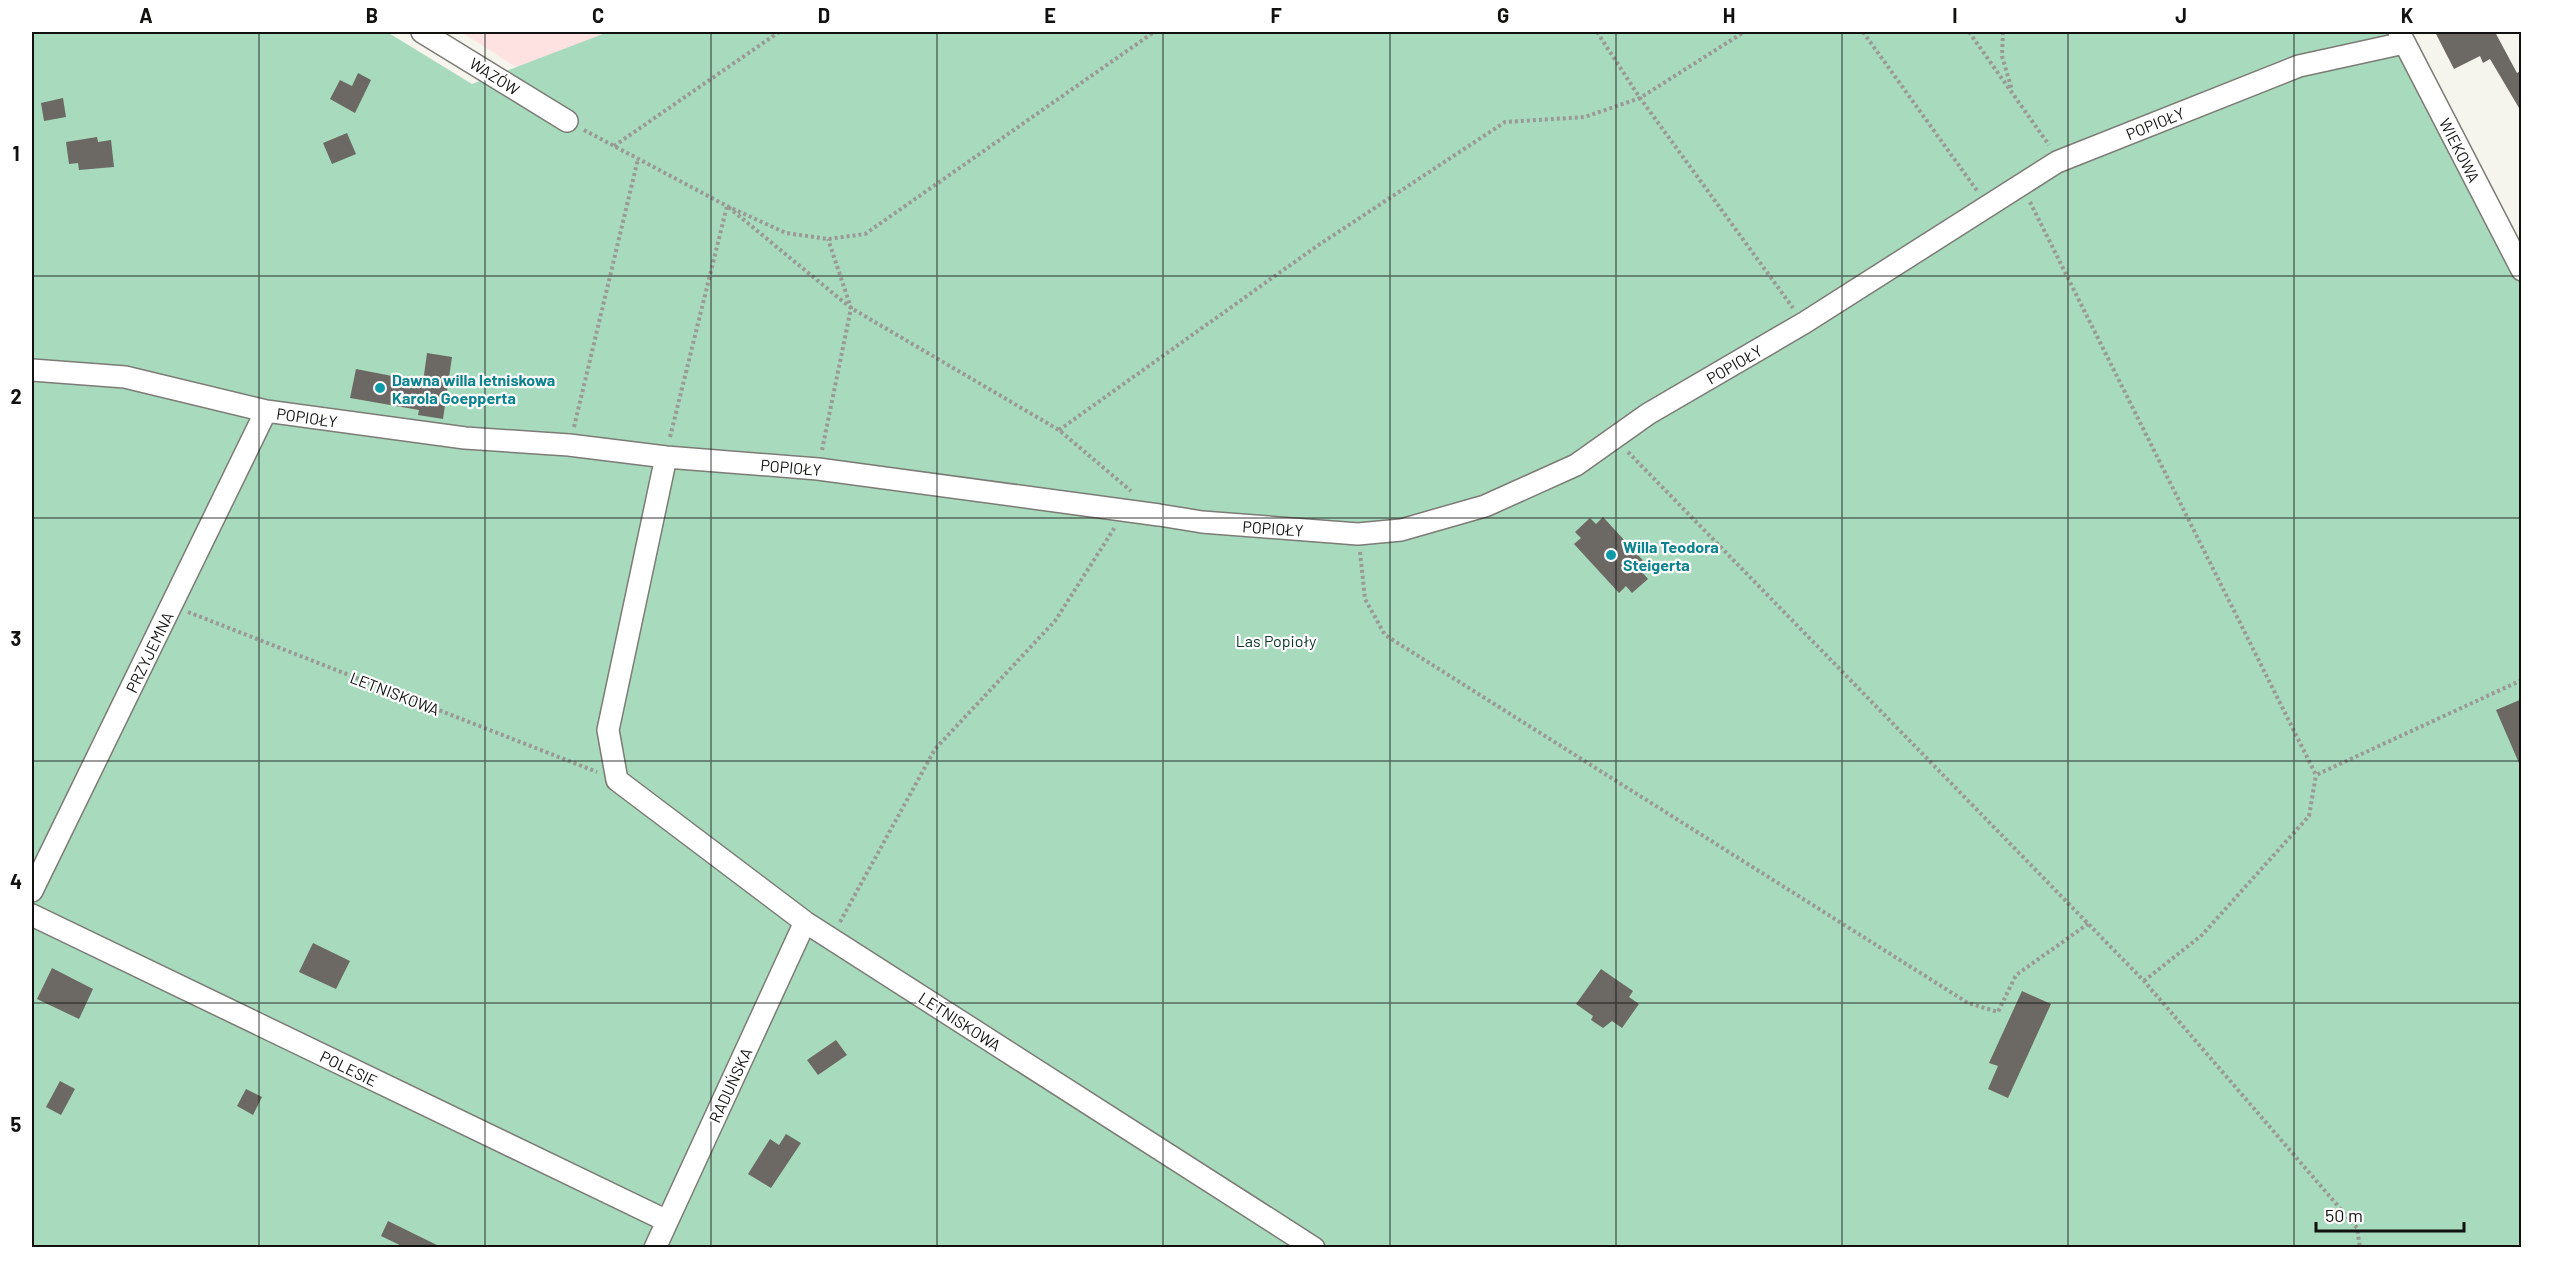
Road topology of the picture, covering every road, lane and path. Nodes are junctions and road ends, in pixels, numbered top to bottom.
1 (422, 32) edge
2 (779, 32) edge
3 (1154, 32) edge
4 (1597, 32) edge
5 (1744, 32) edge
6 (1863, 32) edge
7 (1969, 32) edge
8 (2003, 32) edge
9 (2401, 37) edge
10 (2013, 94) junction
11 (1640, 98) junction
12 (567, 121) joint
13 (614, 146) junction
14 (638, 159) junction
15 (2057, 162) junction
16 (2021, 185) junction
17 (728, 206) junction
18 (1988, 206) junction
19 (828, 239) junction
20 (2522, 270) edge
21 (851, 308) junction
22 (1804, 323) junction
23 (32, 370) edge
24 (266, 411) junction
25 (1059, 430) junction
26 (1615, 438) junction
27 (569, 445) junction
28 (666, 457) junction
29 (818, 469) junction
30 (1129, 501) junction
31 (1358, 534) junction
32 (172, 606) junction
33 (2522, 680) edge
34 (2316, 775) junction
35 (617, 780) junction
36 (32, 891) edge
37 (32, 915) edge
38 (805, 922) junction
39 (2088, 924) junction
40 (830, 938) junction
41 (2144, 981) junction
42 (667, 1221) junction
43 (655, 1248) edge
44 (1314, 1248) edge
45 (2360, 1248) edge

1 - 12 street, WAZÓW
2 - 13 path
3 - 19 path
4 - 11 path
5 - 11 path
6 - 18 path
7 - 10 path
8 - 10 path
9 - 15 street, POPIOŁY
9 - 20 street, WIEKOWA
10 - 15 path
11 - 22 path
11 - 25 path
12 - 13 path
13 - 14 path
14 - 17 path
14 - 27 path
15 - 16 street, POPIOŁY
16 - 18 street, POPIOŁY
16 - 34 path
17 - 19 path
17 - 21 path
17 - 28 path
18 - 22 street, POPIOŁY
19 - 21 path
21 - 25 path
21 - 29 path
22 - 26 street, POPIOŁY
23 - 24 street, POPIOŁY
24 - 27 street, POPIOŁY
24 - 32 street, PRZYJEMNA
25 - 30 path
26 - 31 street, POPIOŁY
26 - 39 path
27 - 28 street, POPIOŁY
28 - 29 street, POPIOŁY
28 - 35 street
29 - 30 street, POPIOŁY
30 - 31 street, POPIOŁY
30 - 40 path
31 - 39 path
32 - 35 path, LETNISKOWA
32 - 36 street, PRZYJEMNA
33 - 34 path
34 - 41 path
35 - 38 street, LETNISKOWA
37 - 42 street, POLESIE
38 - 40 street, LETNISKOWA
38 - 42 street, RADUŃSKA
39 - 41 path
40 - 44 street, LETNISKOWA
41 - 45 path
42 - 43 street, RADUŃSKA

